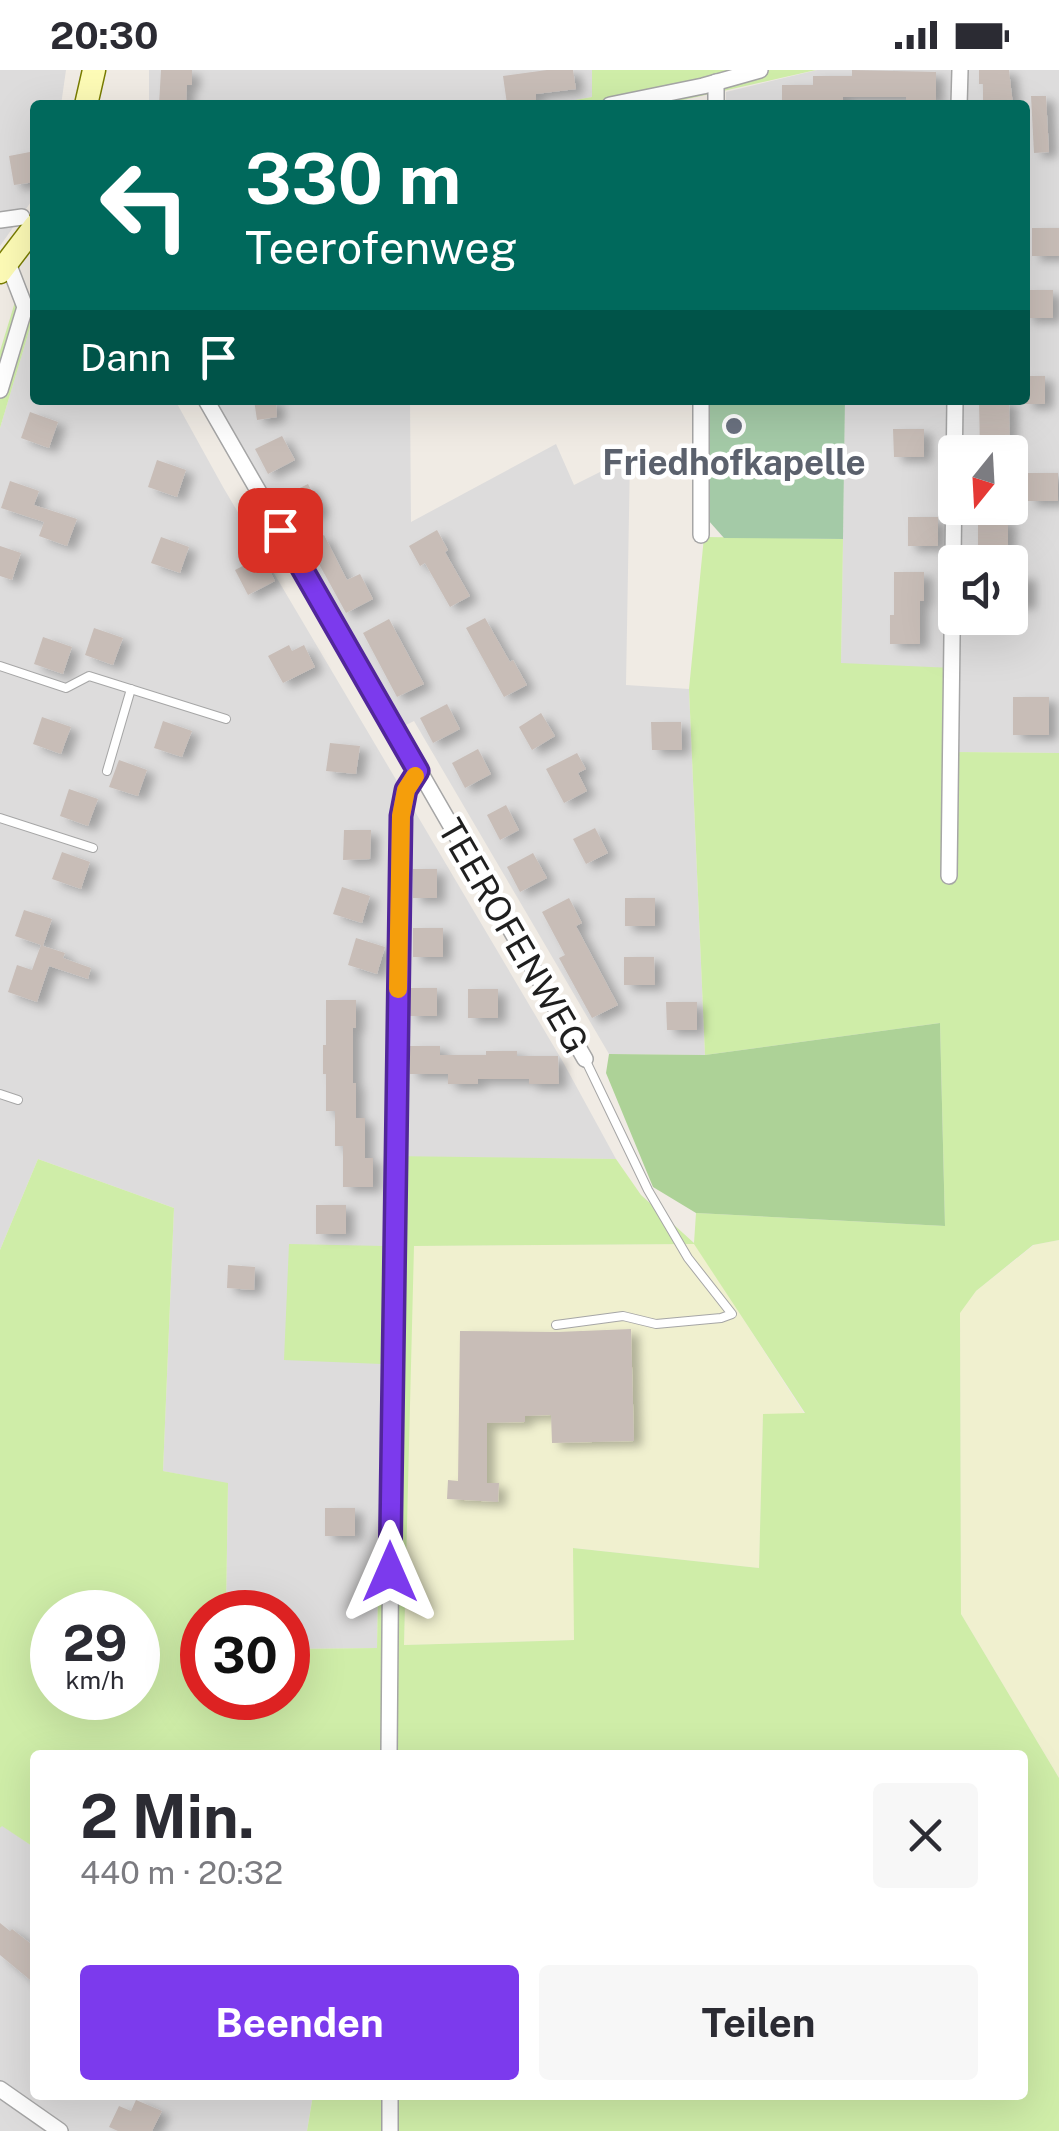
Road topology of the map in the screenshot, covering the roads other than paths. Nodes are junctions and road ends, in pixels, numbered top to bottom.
1 (94, 70) edge
2 (760, 70) edge
3 (960, 70) edge
4 (710, 84) junction
5 (87, 100) edge
6 (634, 100) edge
7 (705, 100) edge
8 (715, 100) edge
9 (959, 100) edge
10 (0, 220) edge
11 (29, 221) edge
12 (4, 268) edge
13 (0, 390) edge
14 (209, 405) edge
15 (702, 405) edge
16 (955, 405) edge
17 (701, 535) dead end
18 (0, 666) edge
19 (131, 690) junction
20 (226, 719) dead end
21 (107, 770) dead end
22 (418, 771) junction
23 (0, 818) edge
24 (93, 848) dead end
25 (949, 876) dead end
26 (585, 1059) joint
27 (0, 1094) edge
28 (18, 1100) dead end
29 (556, 1325) dead end
30 (389, 1750) edge
31 (0, 2090) edge
32 (390, 2100) edge
33 (60, 2131) edge
34 (390, 2131) edge

1 - 5 main road
2 - 4 street
3 - 9 street
4 - 6 street
4 - 7 street
4 - 8 street
10 - 11 street
11 - 12 main road
12 - 13 street
14 - 22 street, TEEROFENWEG
15 - 17 street
16 - 25 street
18 - 19 lane
19 - 20 lane
19 - 21 lane
22 - 26 street, TEEROFENWEG
22 - 30 street
23 - 24 lane
26 - 29 lane, TEEROFENWEG
27 - 28 lane
31 - 33 street
32 - 34 street

